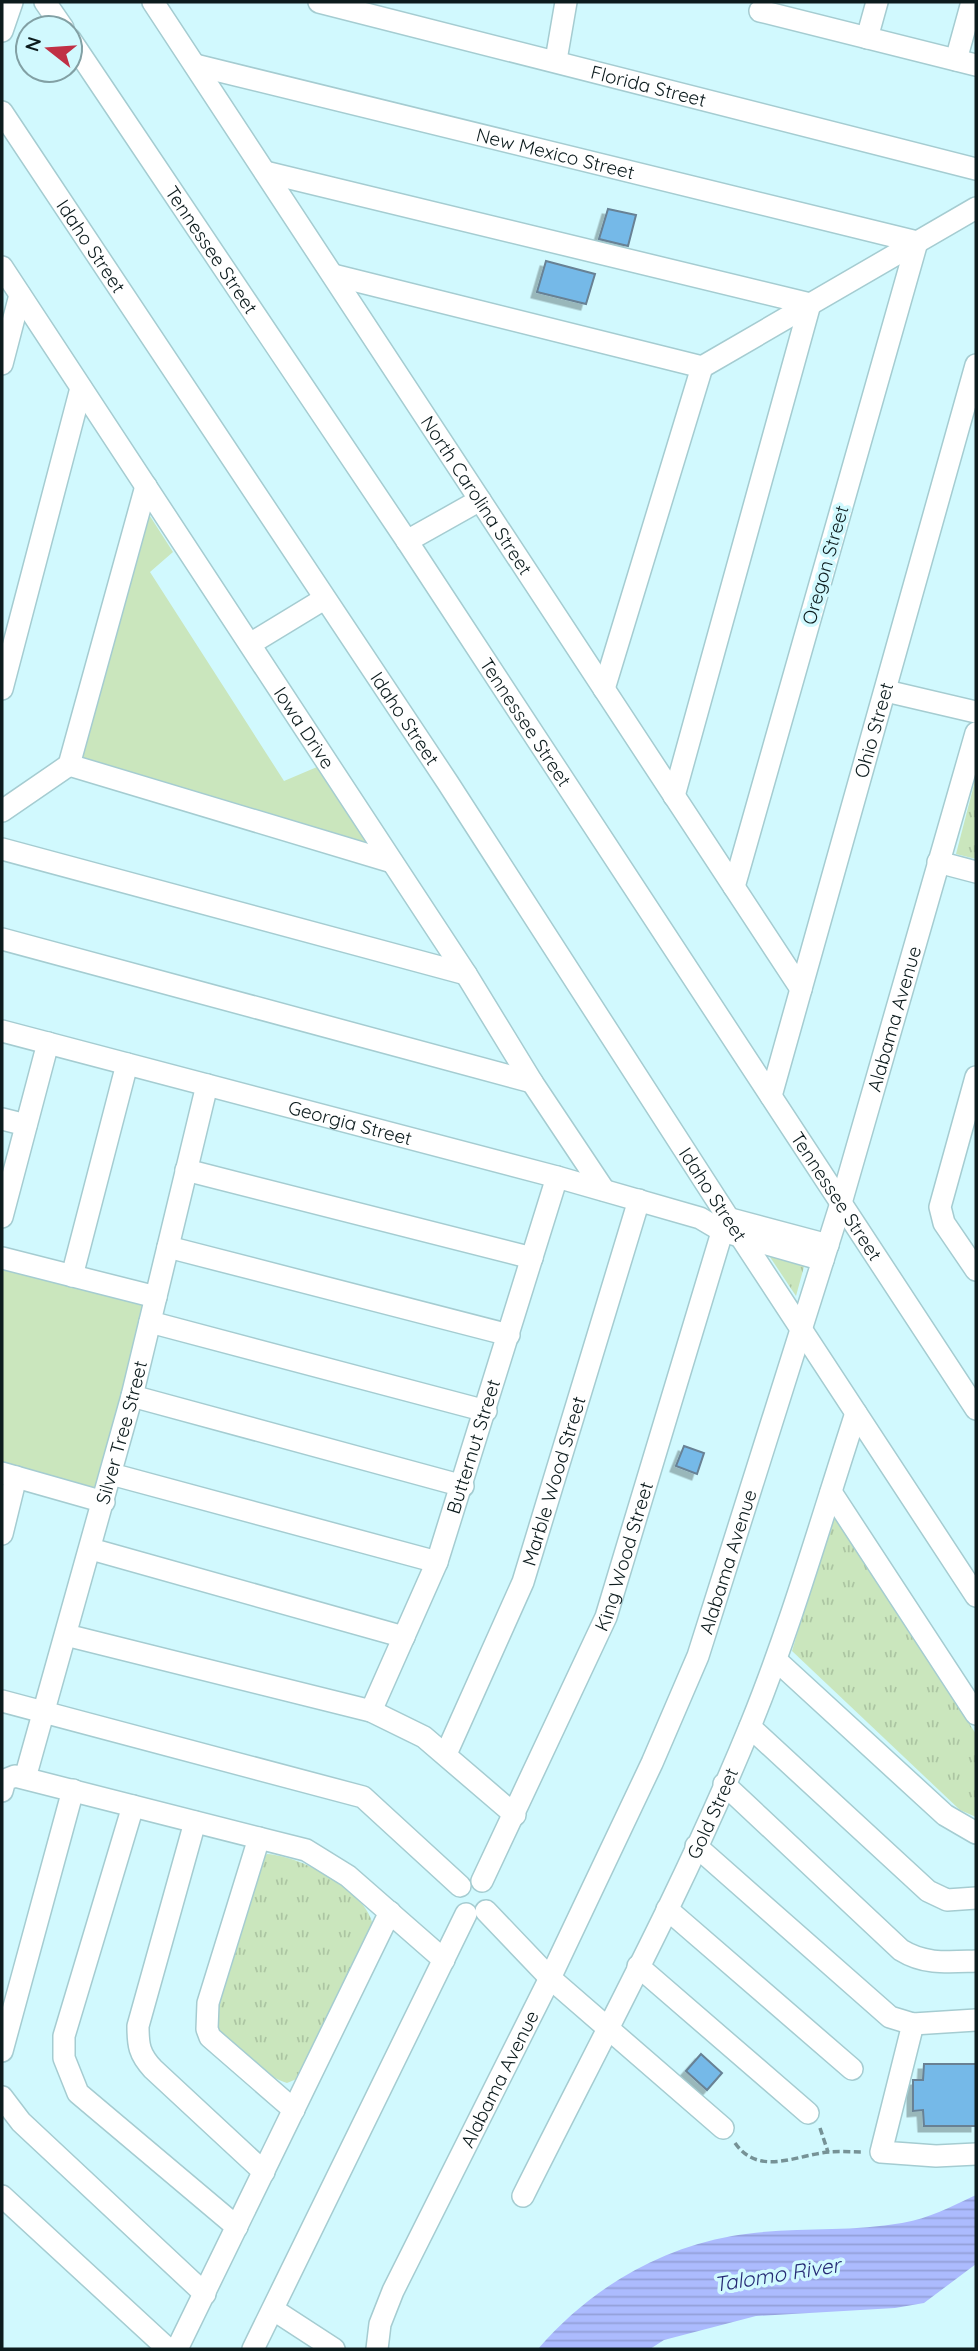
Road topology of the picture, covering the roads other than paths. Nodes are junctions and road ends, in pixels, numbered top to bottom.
1 (12, 2) edge
2 (153, 2) edge
3 (319, 2) edge
4 (566, 2) edge
5 (877, 2) edge
6 (972, 2) edge
7 (775, 9) edge
8 (2, 30) edge
9 (867, 38) junction
10 (84, 60) edge
11 (556, 60) junction
12 (966, 63) edge
13 (195, 65) junction
14 (2, 113) edge
15 (976, 169) edge
16 (265, 172) junction
17 (976, 208) edge
18 (917, 242) junction
19 (2, 267) edge
20 (333, 275) junction
21 (20, 295) junction
22 (810, 304) junction
23 (2, 363) edge
24 (976, 365) edge
25 (702, 367) junction
26 (81, 388) junction
27 (146, 486) junction
28 (480, 500) junction
29 (407, 541) junction
30 (324, 599) junction
31 (250, 644) junction
32 (604, 688) junction
33 (2, 689) edge
34 (886, 691) junction
35 (976, 712) edge
36 (976, 733) edge
37 (69, 765) junction
38 (674, 796) junction
39 (2, 811) edge
40 (2, 849) edge
41 (392, 862) junction
42 (939, 862) junction
43 (976, 872) edge
44 (734, 887) junction
45 (2, 939) edge
46 (466, 974) junction
47 (801, 989) junction
48 (2, 1031) edge
49 (48, 1043) junction
50 (127, 1064) junction
51 (976, 1077) edge
52 (532, 1082) junction
53 (207, 1085) junction
54 (771, 1096) junction
55 (2, 1119) edge
56 (26, 1125) junction
57 (186, 1170) junction
58 (557, 1177) junction
59 (604, 1190) junction
60 (639, 1200) junction
61 (841, 1203) junction
62 (3, 1207) edge
63 (729, 1228) junction
64 (168, 1247) junction
65 (825, 1252) junction
66 (2, 1258) edge
67 (532, 1258) junction
68 (976, 1270) edge
69 (72, 1276) junction
70 (156, 1297) junction
71 (150, 1322) junction
72 (801, 1330) junction
73 (509, 1335) junction
74 (132, 1396) junction
75 (976, 1409) edge
76 (486, 1411) junction
77 (856, 1413) junction
78 (9, 1475) edge
79 (111, 1475) junction
80 (463, 1486) junction
81 (831, 1492) junction
82 (104, 1502) junction
83 (2, 1534) edge
84 (91, 1549) junction
85 (437, 1562) junction
86 (976, 1596) edge
87 (66, 1635) junction
88 (404, 1637) junction
89 (776, 1660) junction
90 (2, 1701) edge
91 (371, 1711) junction
92 (44, 1712) junction
93 (976, 1714) edge
94 (750, 1727) junction
95 (446, 1754) junction
96 (12, 1782) edge
97 (724, 1784) junction
98 (74, 1790) junction
99 (133, 1806) junction
100 (515, 1815) junction
101 (195, 1822) junction
102 (976, 1833) edge
103 (259, 1838) junction
104 (696, 1846) junction
105 (482, 1881) junction
106 (460, 1886) junction
107 (976, 1898) edge
108 (667, 1909) junction
109 (390, 1912) junction
110 (476, 1913) junction
111 (443, 1959) junction
112 (976, 1961) edge
113 (638, 1966) junction
114 (550, 1978) junction
115 (976, 2020) edge
116 (913, 2024) junction
117 (608, 2026) junction
118 (2, 2052) edge
119 (852, 2069) dead end
120 (2, 2097) edge
121 (294, 2110) junction
122 (808, 2113) road end
123 (723, 2128) road end
124 (976, 2154) edge
125 (264, 2172) junction
126 (2, 2196) edge
127 (523, 2196) dead end
128 (237, 2227) junction
129 (205, 2294) junction
130 (274, 2310) junction
131 (168, 2349) edge
132 (177, 2349) edge
133 (253, 2349) edge
134 (334, 2349) edge
135 (375, 2349) edge

1 - 8 street
2 - 13 street, North Carolina Street
3 - 11 street, Florida Street
4 - 11 street
5 - 9 street
6 - 12 street
7 - 9 street
9 - 12 street
10 - 29 street, Tennessee Street
11 - 15 street, Florida Street
13 - 16 street, North Carolina Street
13 - 18 street, New Mexico Street
14 - 30 street, Idaho Street
16 - 20 street, North Carolina Street
16 - 22 street
17 - 18 street
18 - 22 street
18 - 44 street, Oregon Street
19 - 21 street, Iowa Drive
20 - 25 street
20 - 28 street, North Carolina Street
21 - 23 street
21 - 26 street, Iowa Drive
22 - 25 street
22 - 38 street
24 - 34 street, Ohio Street
25 - 32 street
26 - 27 street, Iowa Drive
26 - 33 street
27 - 31 street, Iowa Drive
27 - 37 street
28 - 29 street
28 - 32 street, North Carolina Street
29 - 54 street, Tennessee Street
30 - 31 street
30 - 63 street, Idaho Street
31 - 41 street, Iowa Drive
32 - 38 street, North Carolina Street
34 - 35 street
34 - 47 street, Ohio Street
36 - 42 street, Alabama Avenue
37 - 39 street
37 - 41 street
38 - 44 street, North Carolina Street
40 - 46 street
41 - 46 street, Iowa Drive
42 - 43 street
42 - 61 street, Alabama Avenue
44 - 47 street, North Carolina Street
45 - 52 street
46 - 52 street, Iowa Drive
47 - 54 street, Ohio Street
48 - 49 street, Georgia Street
49 - 50 street, Georgia Street
49 - 56 street
50 - 53 street, Georgia Street
50 - 69 street
51 - 68 street
52 - 59 street, Iowa Drive
53 - 57 street, Silver Tree Street
53 - 58 street, Georgia Street
54 - 61 street, Tennessee Street
55 - 56 street
56 - 62 street
57 - 64 street, Silver Tree Street
57 - 67 street
58 - 59 street, Georgia Street
58 - 67 street, Butternut Street
59 - 60 street, Georgia Street
60 - 63 street, Georgia Street
60 - 95 street, Marble Wood Street
61 - 65 street, Alabama Avenue
61 - 75 street, Tennessee Street
63 - 65 street, Georgia Street
63 - 72 street, Idaho Street
63 - 100 street, King Wood Street
64 - 70 street, Silver Tree Street
64 - 73 street
65 - 72 street, Alabama Avenue
66 - 69 street
67 - 73 street, Butternut Street
69 - 70 street
70 - 71 street, Silver Tree Street
71 - 74 street, Silver Tree Street
71 - 76 street
72 - 77 street, Idaho Street
72 - 114 street, Alabama Avenue
73 - 76 street, Butternut Street
74 - 79 street, Silver Tree Street
74 - 80 street
76 - 80 street, Butternut Street
77 - 81 street, Gold Street
77 - 86 street, Idaho Street
78 - 82 street
78 - 83 street
79 - 82 street, Silver Tree Street
79 - 85 street
80 - 85 street, Butternut Street
81 - 89 street, Gold Street
81 - 93 street
82 - 84 street, Silver Tree Street
84 - 87 street, Silver Tree Street
84 - 88 street
85 - 88 street, Butternut Street
87 - 91 street
87 - 92 street, Silver Tree Street
88 - 91 street, Butternut Street
89 - 94 street, Gold Street
89 - 102 street
90 - 92 street
91 - 95 street
92 - 96 street, Silver Tree Street
92 - 106 street
94 - 97 street, Gold Street
94 - 107 street
95 - 100 street
96 - 98 street
97 - 104 street, Gold Street
97 - 112 street
98 - 99 street
98 - 118 street
99 - 101 street
99 - 128 street
100 - 105 street, King Wood Street
101 - 103 street
101 - 125 street
103 - 109 street
103 - 121 street
104 - 108 street, Gold Street
104 - 116 street
105 - 106 street
105 - 110 street
106 - 110 street
108 - 113 street, Gold Street
108 - 119 street
109 - 111 street
109 - 121 street
110 - 111 street
110 - 114 street
111 - 130 street
113 - 117 street, Gold Street
113 - 122 street
114 - 117 street
114 - 135 street, Alabama Avenue
115 - 116 street
116 - 124 street
117 - 123 street
117 - 127 street, Gold Street
120 - 129 street
121 - 125 street
125 - 128 street
126 - 131 street
128 - 129 street
129 - 132 street
130 - 133 street
130 - 134 street

